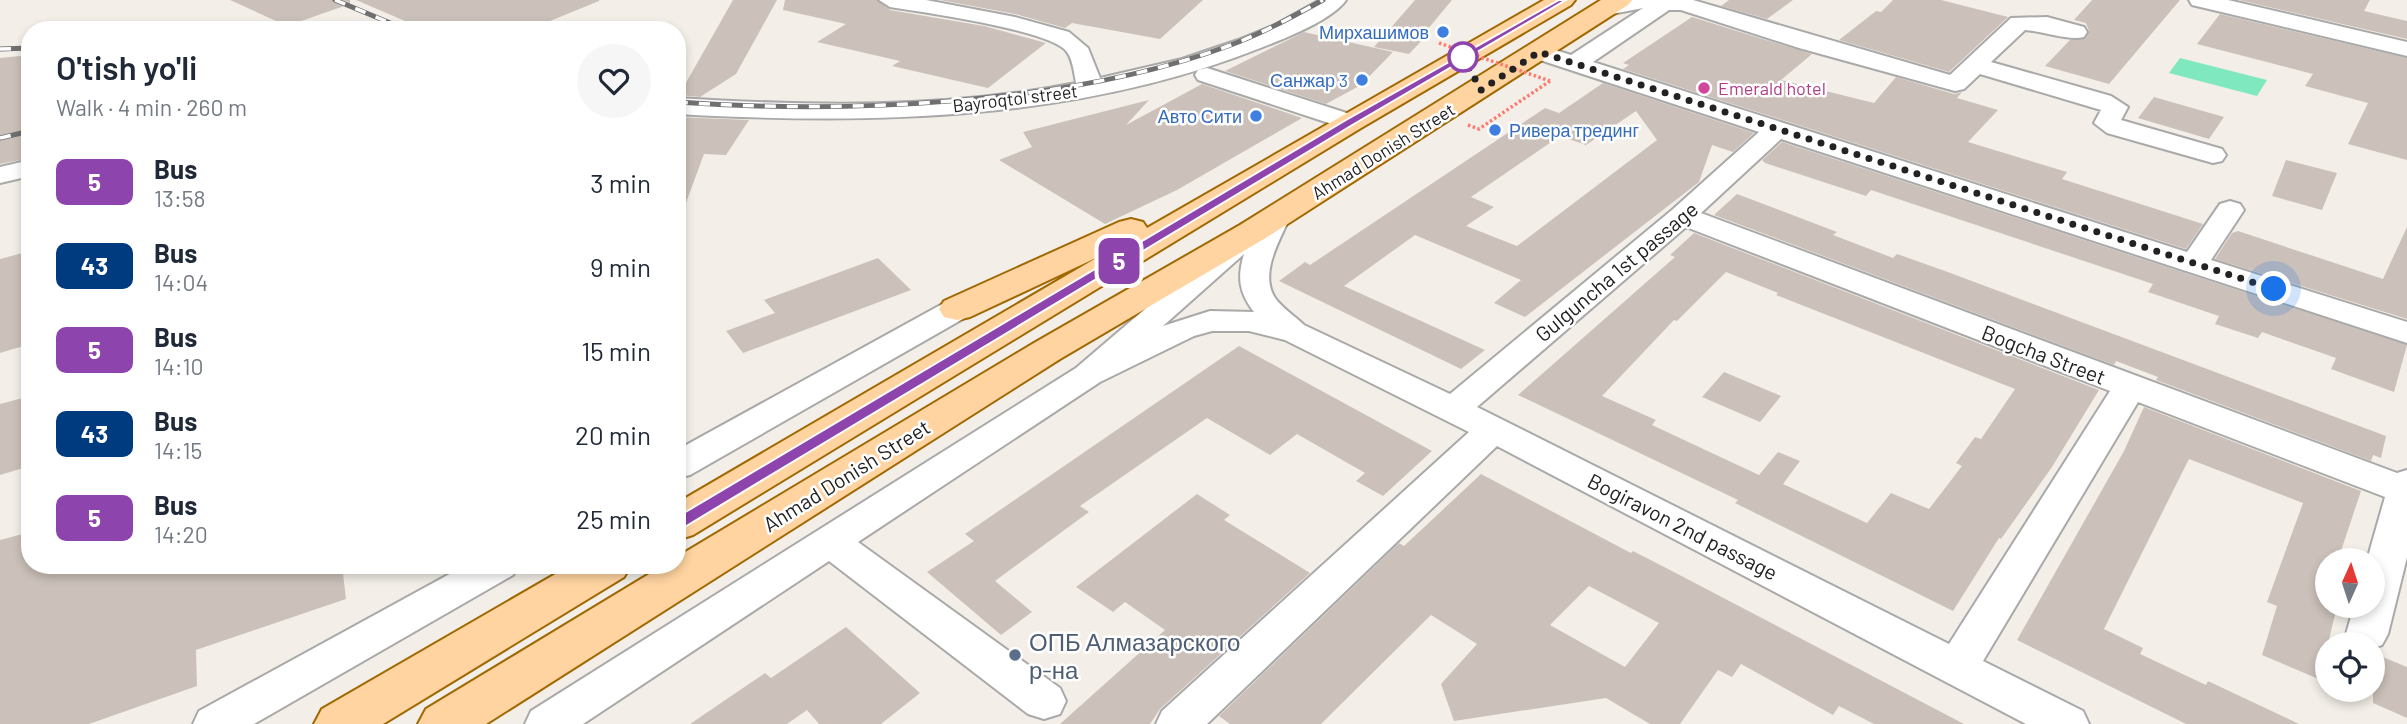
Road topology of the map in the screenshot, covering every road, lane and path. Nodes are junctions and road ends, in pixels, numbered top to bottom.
1 (890, 0) edge
2 (1335, 0) edge
3 (1562, 0) edge
4 (2200, 0) edge
5 (1682, 2) edge
6 (1613, 4) edge
7 (2077, 32) dead end
8 (1439, 43) dead end
9 (2407, 49) edge
10 (1539, 52) junction
11 (1575, 63) junction
12 (1975, 65) junction
13 (1207, 75) dead end
14 (1090, 89) junction
15 (686, 106) edge
16 (1350, 122) junction
17 (1479, 129) dead end
18 (1777, 129) junction
19 (2213, 155) dead end
20 (21, 170) edge
21 (0, 175) edge
22 (2230, 210) dead end
23 (1682, 216) junction
24 (1264, 225) junction
25 (2194, 263) junction
26 (957, 309) joint
27 (1296, 333) junction
28 (2407, 333) edge
29 (1088, 375) junction
30 (2130, 387) junction
31 (1453, 409) junction
32 (1493, 430) junction
33 (686, 461) edge
34 (2406, 488) edge
35 (686, 519) edge
36 (830, 541) junction
37 (483, 574) edge
38 (593, 574) edge
39 (2368, 632) edge
40 (1958, 666) junction
41 (1044, 701) dead end
42 (215, 724) edge
43 (340, 724) edge
44 (444, 724) edge
45 (547, 724) edge
46 (1178, 724) edge
47 (2067, 724) edge

1 - 14 street
2 - 14 street, Bayroqtol street
3 - 16 main road, Ahmad Donish Street
4 - 9 street
5 - 6 street
5 - 11 street
5 - 12 street
6 - 10 main road, Ahmad Donish Street
7 - 12 street
8 - 17 path, bridge
10 - 11 street
10 - 24 main road, Ahmad Donish Street
11 - 18 street
12 - 19 street
13 - 16 street
14 - 15 street, Bayroqtol street
16 - 26 main road
16 - 35 main road, Ahmad Donish Street
18 - 23 street, Gulguncha 1st passage
18 - 25 street
20 - 21 street
22 - 25 street
23 - 30 street, Bogcha Street
23 - 31 street, Gulguncha 1st passage
24 - 27 street
24 - 29 street, Ahmad Donish Street
24 - 44 main road, Ahmad Donish Street
25 - 28 street
26 - 33 street
27 - 29 street
27 - 31 street, Bogiravon 2nd passage
29 - 36 street, Ahmad Donish Street
30 - 34 street, Bogcha Street
30 - 40 street
31 - 32 street, Bogiravon 2nd passage
32 - 40 street, Bogiravon 2nd passage
32 - 46 street
34 - 39 street
36 - 41 street
36 - 45 street, Ahmad Donish Street
37 - 42 street
38 - 43 main road
40 - 47 street, Bogiravon 2nd passage

